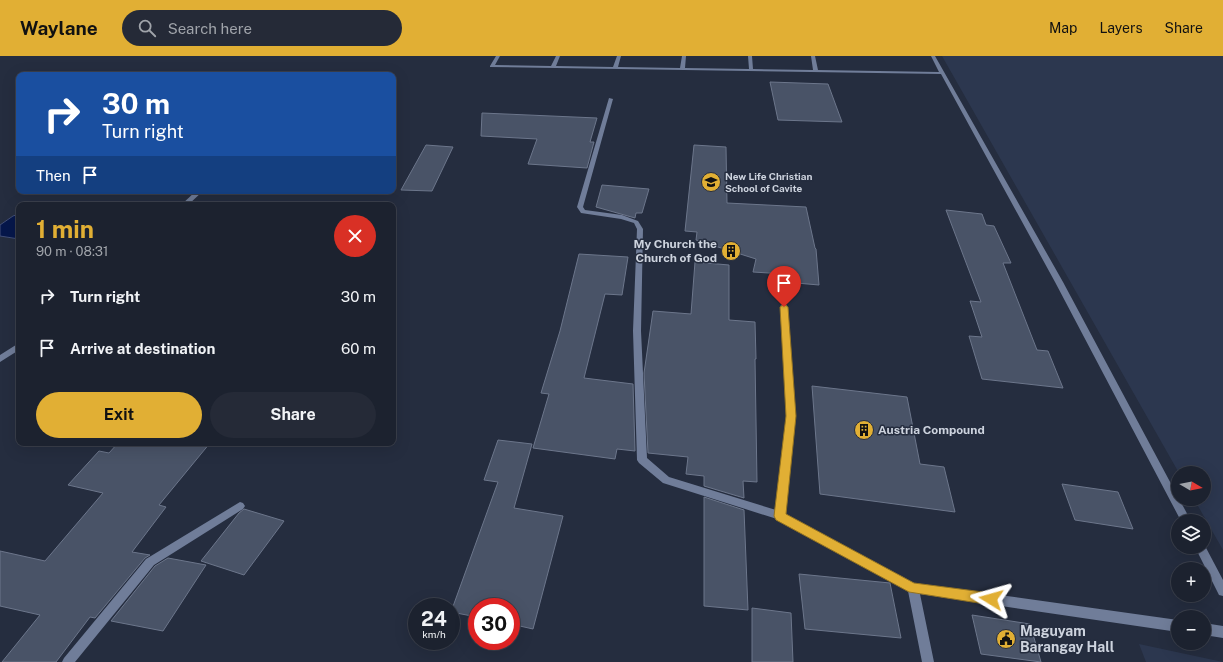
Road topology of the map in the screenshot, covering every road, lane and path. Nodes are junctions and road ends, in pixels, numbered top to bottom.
1 (498, 56) edge
2 (558, 56) edge
3 (619, 56) edge
4 (684, 56) edge
5 (750, 56) edge
6 (813, 56) edge
7 (933, 56) edge
8 (553, 67) junction
9 (615, 68) junction
10 (682, 69) junction
11 (751, 70) junction
12 (816, 71) junction
13 (943, 73) junction
14 (611, 99) dead end
15 (197, 194) edge
16 (187, 202) edge
17 (784, 307) dead end
18 (16, 348) edge
19 (0, 359) edge
20 (240, 506) dead end
21 (1182, 514) edge
22 (780, 516) junction
23 (1204, 554) edge
24 (913, 588) junction
25 (1223, 591) edge
26 (1171, 625) edge
27 (1211, 630) edge
28 (1223, 632) edge
29 (68, 662) edge
30 (928, 662) edge

1 - 8 street
2 - 8 street
3 - 9 street
4 - 10 street
5 - 11 street
6 - 12 street
7 - 13 street
8 - 9 street
9 - 10 street
10 - 11 street
11 - 12 street
12 - 13 street
13 - 21 street
14 - 22 street
15 - 16 street
17 - 22 street
18 - 19 street
20 - 29 street
22 - 24 street
23 - 25 street
24 - 26 street
24 - 30 street
27 - 28 street

